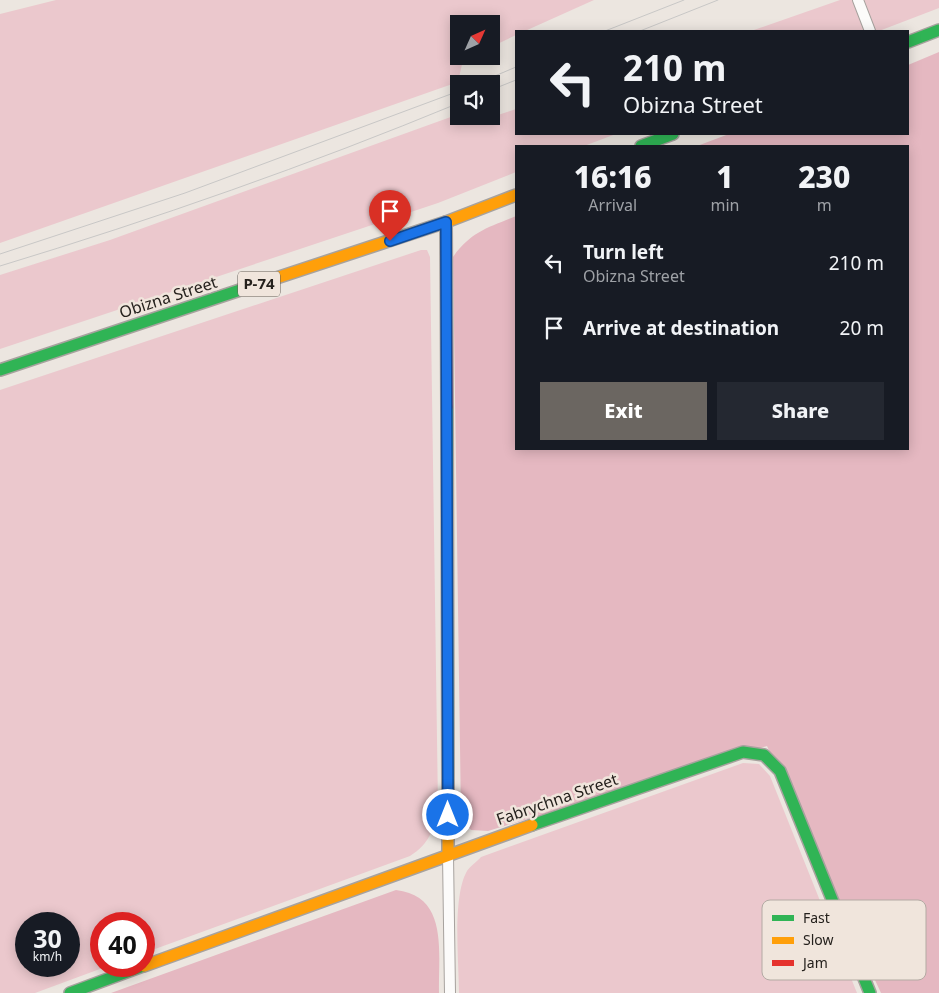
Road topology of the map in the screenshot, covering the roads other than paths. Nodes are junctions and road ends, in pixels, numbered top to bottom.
1 (858, 0) edge
2 (870, 30) edge
3 (939, 30) edge
4 (909, 42) edge
5 (670, 135) edge
6 (644, 145) edge
7 (515, 195) edge
8 (446, 222) junction
9 (0, 370) edge
10 (448, 854) junction
11 (832, 900) edge
12 (155, 962) edge
13 (113, 977) edge
14 (865, 980) edge
15 (70, 993) edge
16 (450, 993) edge
17 (870, 993) edge

1 - 2 lane
3 - 4 street
5 - 6 street
7 - 8 street, Obizna Street / Р-74
8 - 9 street, Obizna Street / Р-74
8 - 10 street
10 - 11 street, Fabrychna Street
10 - 12 street, Fabrychna Street
10 - 16 lane
13 - 15 street, Fabrychna Street
14 - 17 street, Fabrychna Street

